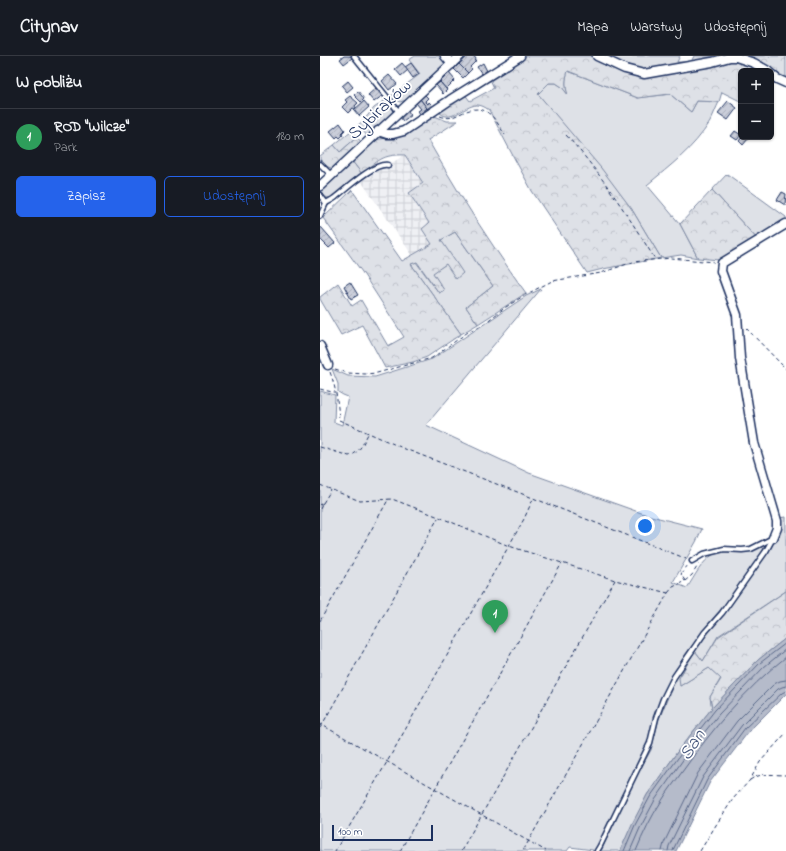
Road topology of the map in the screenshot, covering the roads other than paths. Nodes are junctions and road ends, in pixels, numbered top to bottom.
1 (354, 56) edge
2 (445, 56) edge
3 (460, 56) edge
4 (520, 56) edge
5 (597, 56) edge
6 (452, 64) junction
7 (763, 68) edge
8 (774, 76) edge
9 (786, 83) edge
10 (399, 112) junction
11 (378, 131) junction
12 (320, 164) edge
13 (388, 165) dead end
14 (331, 175) junction
15 (320, 186) edge
16 (320, 195) edge
17 (326, 203) junction
18 (320, 216) edge
19 (786, 224) edge
20 (320, 346) edge
21 (328, 366) road end
22 (773, 538) junction
23 (694, 560) road end
24 (597, 851) edge

1 - 10 lane
2 - 6 street
3 - 6 street, Sybiraków
4 - 11 street
5 - 7 street
6 - 10 street, Sybiraków
8 - 9 street
10 - 11 street, Sybiraków
11 - 14 street, Sybiraków
12 - 14 lane
13 - 17 lane
14 - 15 street, Sybiraków
16 - 17 lane
17 - 18 lane
19 - 22 street
20 - 21 street
22 - 23 lane
22 - 24 lane

